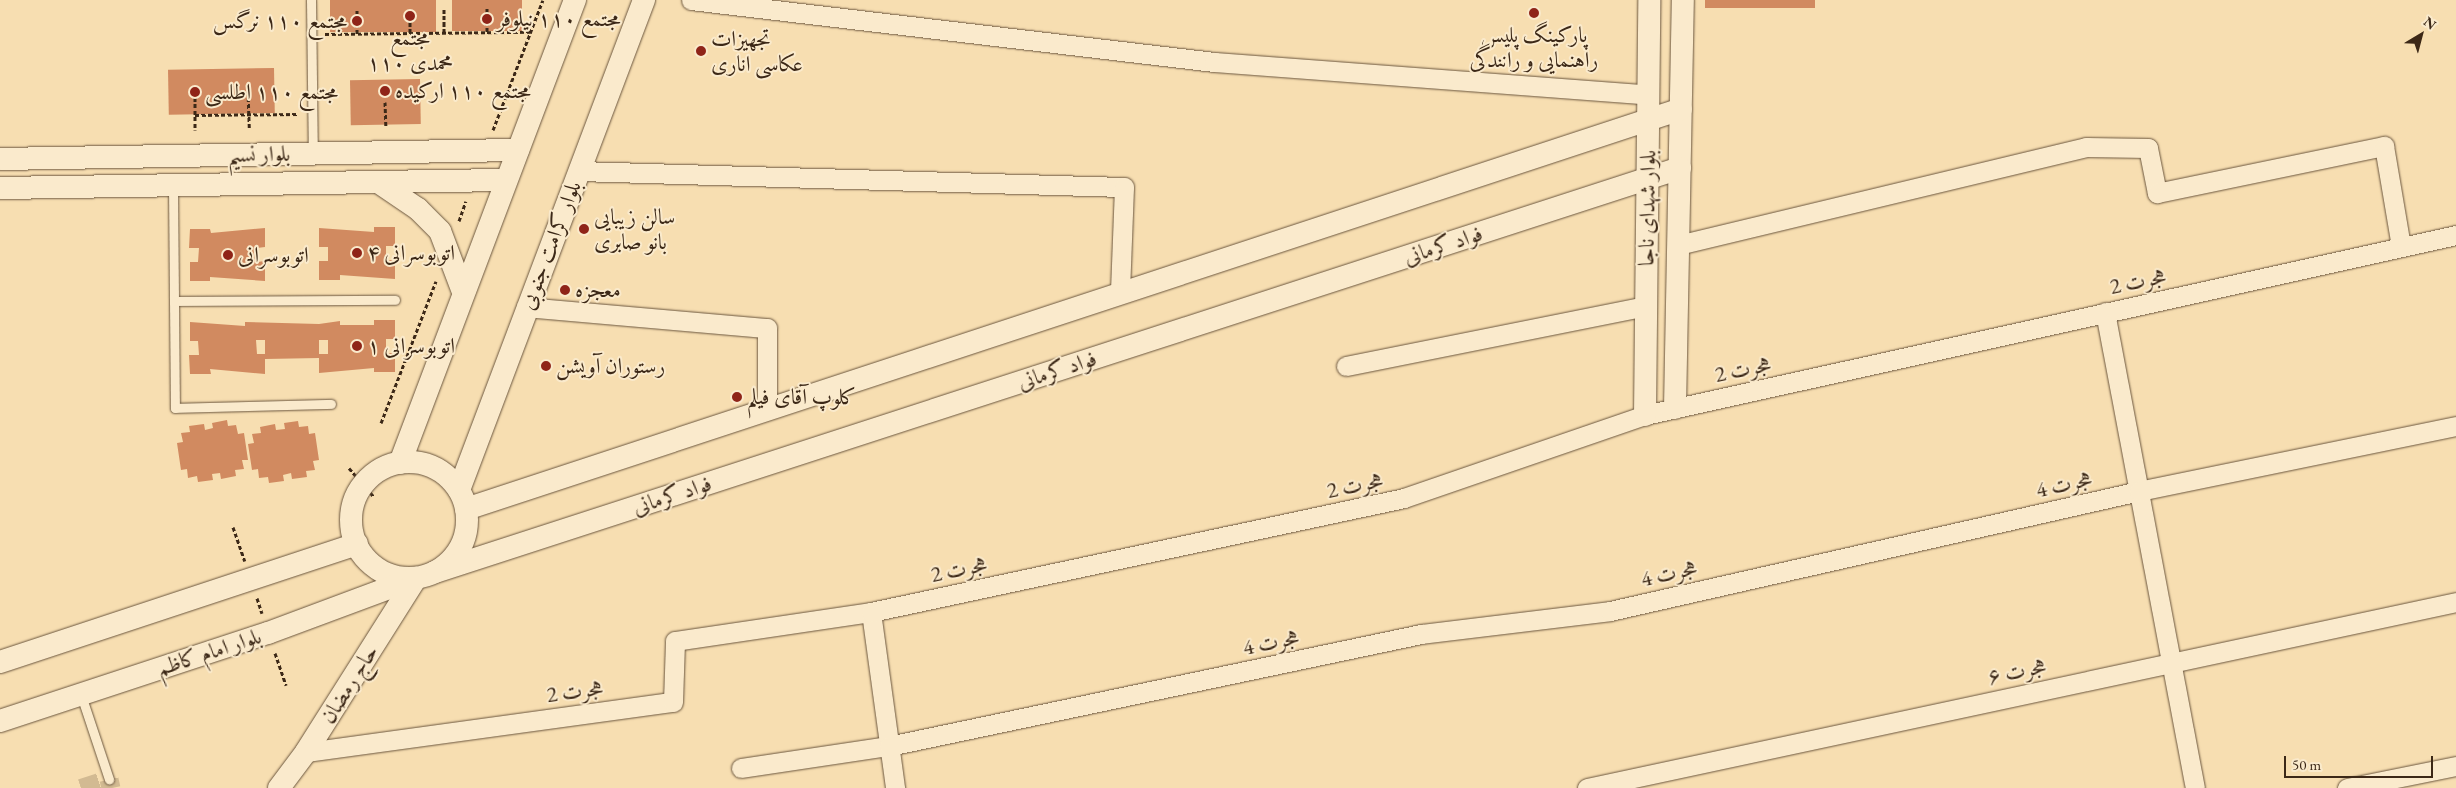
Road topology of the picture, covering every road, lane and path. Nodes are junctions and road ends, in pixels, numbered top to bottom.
1 (311, 0) edge
2 (544, 0) edge
3 (575, 0) edge
4 (644, 0) edge
5 (691, 0) edge
6 (1649, 0) edge
7 (1683, 0) edge
8 (487, 8) dead end
9 (410, 9) dead end
10 (444, 9) dead end
11 (356, 10) dead end
12 (487, 32) junction
13 (531, 32) junction
14 (410, 33) junction
15 (444, 33) junction
16 (312, 34) junction
17 (357, 34) junction
18 (195, 91) dead end
19 (248, 91) dead end
20 (1648, 95) junction
21 (385, 102) dead end
22 (1681, 108) junction
23 (313, 114) junction
24 (248, 115) junction
25 (195, 116) junction
26 (1648, 119) junction
27 (386, 127) dead end
28 (249, 129) dead end
29 (195, 130) dead end
30 (518, 150) junction
31 (485, 151) junction
32 (415, 152) junction
33 (313, 153) junction
34 (0, 159) edge
35 (1680, 168) junction
36 (578, 171) junction
37 (1647, 179) junction
38 (506, 180) junction
39 (416, 181) junction
40 (474, 181) junction
41 (378, 182) junction
42 (173, 186) junction
43 (0, 188) edge
44 (2456, 235) edge
45 (1678, 245) junction
46 (449, 247) junction
47 (2400, 248) junction
48 (463, 292) junction
49 (1120, 293) junction
50 (395, 300) dead end
51 (174, 302) junction
52 (1646, 306) junction
53 (526, 307) junction
54 (2105, 312) junction
55 (1346, 366) dead end
56 (331, 404) dead end
57 (1675, 408) junction
58 (767, 409) junction
59 (1645, 415) junction
60 (381, 423) dead end
61 (2456, 426) edge
62 (400, 463) junction
63 (2139, 491) junction
64 (463, 499) junction
65 (233, 527) dead end
66 (357, 544) junction
67 (426, 575) junction
68 (250, 579) junction
69 (2456, 602) edge
70 (871, 612) junction
71 (268, 633) junction
72 (0, 662) edge
73 (2172, 662) junction
74 (286, 685) dead end
75 (81, 694) junction
76 (0, 721) edge
77 (889, 746) junction
78 (306, 752) junction
79 (2456, 766) edge
80 (741, 768) dead end
81 (109, 779) dead end
82 (279, 788) edge
83 (895, 788) edge
84 (1587, 788) edge
85 (2196, 788) edge
86 (2347, 788) edge

1 - 16 lane
2 - 13 path
3 - 30 street
4 - 36 street, بلوار کرامت جنوبی
5 - 20 street
6 - 20 street, بلوار شهدای ناجا
7 - 22 street, بلوار شهدای ناجا
8 - 12 path
9 - 14 path
10 - 15 path
11 - 17 path
12 - 13 path
12 - 15 path
13 - 31 path
14 - 15 path
14 - 17 path
16 - 17 path
16 - 23 lane
18 - 25 path
19 - 24 path
20 - 26 street, بلوار شهدای ناجا
21 - 27 path
22 - 26 street
22 - 35 street, بلوار شهدای ناجا
23 - 24 path
23 - 33 lane
24 - 25 path
24 - 28 path
25 - 29 path
26 - 37 street, بلوار شهدای ناجا
26 - 49 street
30 - 31 street, بلوار نسیم
30 - 38 street
31 - 32 street, بلوار نسیم
32 - 33 street, بلوار نسیم
32 - 39 street
33 - 34 street, بلوار نسیم
35 - 37 street, فواد کرمانی
35 - 45 street, بلوار شهدای ناجا
36 - 49 street
36 - 53 street, بلوار کرامت جنوبی
37 - 52 street, بلوار شهدای ناجا
37 - 67 street, فواد کرمانی
38 - 40 street, بلوار نسیم
38 - 48 street
39 - 40 street, بلوار نسیم
39 - 41 street, بلوار نسیم
40 - 46 path
41 - 42 street, بلوار نسیم
41 - 46 street
42 - 43 street, بلوار نسیم
42 - 51 lane
44 - 47 street, هجرت 2
45 - 47 street
45 - 57 street, بلوار شهدای ناجا
46 - 48 street
46 - 60 path
47 - 54 street, هجرت 2
48 - 62 street
49 - 58 street
50 - 51 lane
51 - 56 lane
52 - 55 street
52 - 59 street, بلوار شهدای ناجا
53 - 58 street
53 - 64 street, بلوار کرامت جنوبی
54 - 57 street, هجرت 2
54 - 63 street
57 - 59 street, هجرت 2
58 - 64 street
59 - 70 street, هجرت 2
61 - 63 street, هجرت 4
62 - 64 street
62 - 66 street
63 - 73 street
63 - 77 street, هجرت 4
64 - 67 street
65 - 68 path
66 - 67 street
66 - 68 street
67 - 71 street, بلوار امام کاظم
67 - 78 street, حاج رمضان
68 - 71 path
68 - 72 street
69 - 73 street, هجرت ۶
70 - 77 street
70 - 78 street, هجرت 2
71 - 74 path
71 - 75 street, بلوار امام کاظم
73 - 84 street, هجرت ۶
73 - 85 street
75 - 76 street, بلوار امام کاظم
75 - 81 lane
77 - 80 street, هجرت 4
77 - 83 street
78 - 82 street, حاج رمضان
79 - 86 street

